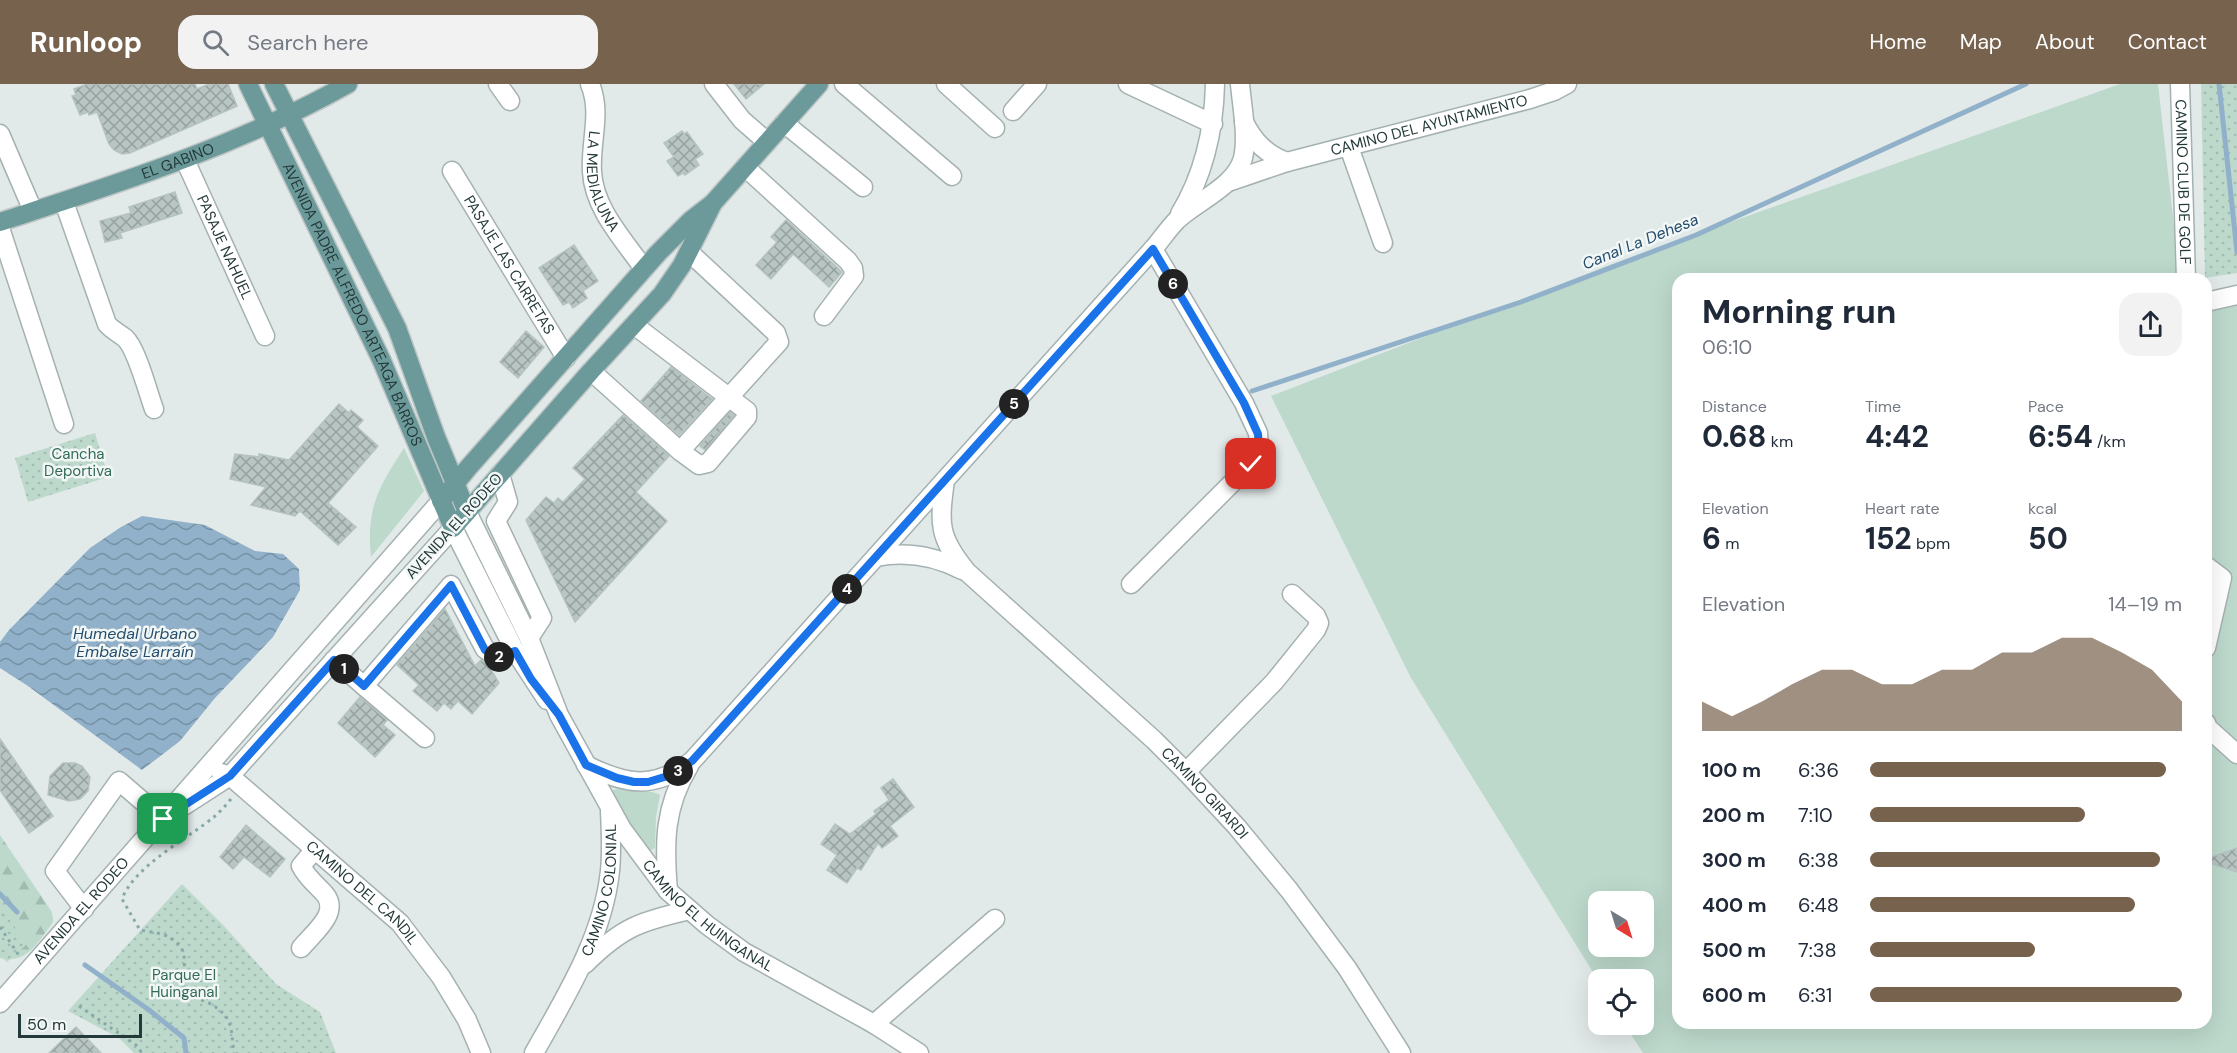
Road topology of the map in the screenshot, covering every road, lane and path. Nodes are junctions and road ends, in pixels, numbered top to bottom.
1 (248, 84) edge
2 (274, 84) edge
3 (348, 84) edge
4 (498, 84) edge
5 (590, 84) edge
6 (714, 84) edge
7 (819, 84) edge
8 (844, 84) edge
9 (946, 84) edge
10 (1037, 84) edge
11 (1128, 84) edge
12 (1215, 84) edge
13 (1240, 84) edge
14 (1567, 84) edge
15 (2180, 84) edge
16 (510, 101) dead end
17 (1013, 111) dead end
18 (290, 115) junction
19 (1243, 119) junction
20 (784, 123) junction
21 (1213, 124) junction
22 (269, 125) junction
23 (995, 128) dead end
24 (0, 134) edge
25 (767, 142) junction
26 (1349, 147) junction
27 (185, 160) junction
28 (1287, 162) junction
29 (745, 167) junction
30 (452, 171) dead end
31 (952, 176) dead end
32 (1231, 181) junction
33 (863, 187) dead end
34 (64, 202) junction
35 (713, 203) junction
36 (33, 211) junction
37 (0, 222) edge
38 (1175, 222) junction
39 (0, 228) edge
40 (1383, 243) dead end
41 (1153, 249) junction
42 (689, 252) junction
43 (644, 269) junction
44 (2186, 273) edge
45 (2237, 295) edge
46 (2212, 301) edge
47 (824, 316) dead end
48 (634, 325) junction
49 (265, 336) dead end
50 (566, 358) junction
51 (591, 371) junction
52 (729, 397) junction
53 (154, 409) dead end
54 (64, 424) dead end
55 (680, 451) junction
56 (500, 474) junction
57 (945, 480) junction
58 (454, 484) junction
59 (441, 501) junction
60 (467, 512) junction
61 (453, 528) junction
62 (876, 557) junction
63 (514, 560) junction
64 (496, 570) junction
65 (2212, 570) edge
66 (967, 572) junction
67 (1131, 584) dead end
68 (1292, 594) dead end
69 (2212, 622) edge
70 (529, 638) junction
71 (515, 651) junction
72 (334, 660) junction
73 (364, 686) junction
74 (559, 715) junction
75 (2212, 730) edge
76 (425, 738) dead end
77 (2237, 754) edge
78 (692, 761) junction
79 (586, 765) junction
80 (206, 767) junction
81 (1186, 772) junction
82 (237, 782) junction
83 (648, 782) junction
84 (609, 808) junction
85 (670, 808) junction
86 (163, 819) junction
87 (315, 849) junction
88 (668, 891) junction
89 (605, 897) junction
90 (84, 909) junction
91 (690, 910) junction
92 (995, 919) dead end
93 (0, 927) edge
94 (628, 928) junction
95 (301, 948) dead end
96 (580, 969) junction
97 (30, 970) junction
98 (0, 1003) edge
99 (79, 1006) dead end
100 (873, 1024) junction
101 (142, 1053) edge
102 (234, 1053) edge
103 (481, 1053) edge
104 (534, 1053) edge
105 (920, 1053) edge
106 (1401, 1053) edge

1 - 22 main road, AVENIDA PADRE ALFREDO ARTEAGA BARROS
2 - 18 main road, AVENIDA PADRE ALFREDO ARTEAGA BARROS
3 - 18 main road, EL GABINO
4 - 16 street
5 - 43 street, LA MEDIALUNA
6 - 25 street
7 - 20 main road, AVENIDA EL RODEO
8 - 31 street
9 - 23 street
10 - 17 street
11 - 21 street
12 - 21 street
13 - 19 street
14 - 26 street, CAMINO DEL AYUNTAMIENTO
15 - 44 street, CAMINO CLUB DE GOLF
18 - 22 main road, EL GABINO
18 - 58 main road, AVENIDA PADRE ALFREDO ARTEAGA BARROS
19 - 28 street
19 - 32 street
20 - 25 main road, AVENIDA EL RODEO
20 - 33 street
21 - 38 street
22 - 27 main road, EL GABINO
22 - 59 main road, AVENIDA PADRE ALFREDO ARTEAGA BARROS
24 - 36 street
25 - 29 main road, AVENIDA EL RODEO
26 - 28 street, CAMINO DEL AYUNTAMIENTO
26 - 40 street
27 - 34 main road, EL GABINO
27 - 49 street, PASAJE NAHUEL
28 - 32 street, CAMINO DEL AYUNTAMIENTO
29 - 35 main road, AVENIDA EL RODEO
29 - 47 street
30 - 50 street, PASAJE LAS CARRETAS
32 - 38 street, CAMINO DEL AYUNTAMIENTO
34 - 36 main road, EL GABINO
34 - 53 street
35 - 42 main road, AVENIDA EL RODEO
35 - 43 main road, AVENIDA EL RODEO
36 - 37 main road, EL GABINO
38 - 41 street
39 - 54 street
41 - 57 street
41 - 67 street
42 - 48 main road, AVENIDA EL RODEO
42 - 52 street
43 - 50 main road, AVENIDA EL RODEO
45 - 46 street
48 - 51 main road, AVENIDA EL RODEO
48 - 52 street
50 - 58 main road, AVENIDA EL RODEO
51 - 55 street
51 - 56 main road, AVENIDA EL RODEO
52 - 55 street
52 - 55 street
56 - 60 main road, AVENIDA EL RODEO
56 - 63 street
57 - 62 street
57 - 66 street, CAMINO GIRARDI
58 - 59 main road, AVENIDA EL RODEO
58 - 60 main road, AVENIDA PADRE ALFREDO ARTEAGA BARROS
59 - 61 main road, AVENIDA PADRE ALFREDO ARTEAGA BARROS
59 - 80 street, AVENIDA EL RODEO
60 - 61 main road, AVENIDA EL RODEO
60 - 64 street, CAMINO EL HUINGANAL
61 - 71 street, CAMINO EL HUINGANAL
61 - 72 street, AVENIDA EL RODEO
62 - 66 street, CAMINO GIRARDI
62 - 78 street
63 - 64 street
63 - 70 street
64 - 70 street, CAMINO EL HUINGANAL
65 - 69 street
66 - 81 street, CAMINO GIRARDI
68 - 81 street
70 - 74 street, CAMINO EL HUINGANAL
71 - 73 street
71 - 74 street, CAMINO EL HUINGANAL
72 - 73 street
72 - 82 street, AVENIDA EL RODEO
73 - 76 street
74 - 79 street, CAMINO EL HUINGANAL
75 - 77 street
78 - 83 street
78 - 85 street
79 - 83 street
79 - 84 street, CAMINO EL HUINGANAL
80 - 82 street, CAMINO DEL CANDIL
80 - 86 street, AVENIDA EL RODEO
81 - 106 street, CAMINO GIRARDI
82 - 86 street, AVENIDA EL RODEO
82 - 87 street, CAMINO DEL CANDIL
82 - 102 path
83 - 85 street
84 - 88 street, CAMINO EL HUINGANAL
84 - 89 street, CAMINO COLONIAL
85 - 88 street
86 - 90 street, AVENIDA EL RODEO
86 - 90 street
87 - 95 street
87 - 103 street, CAMINO DEL CANDIL
88 - 91 street, CAMINO EL HUINGANAL
89 - 94 street
89 - 96 street, CAMINO COLONIAL
90 - 97 street, AVENIDA EL RODEO
91 - 94 street, CAMINO COLONIAL
91 - 100 street, CAMINO EL HUINGANAL
92 - 100 street
93 - 97 path
94 - 96 street, CAMINO COLONIAL
96 - 104 street, CAMINO COLONIAL
97 - 98 street, AVENIDA EL RODEO
99 - 101 path
100 - 105 street, CAMINO EL HUINGANAL

